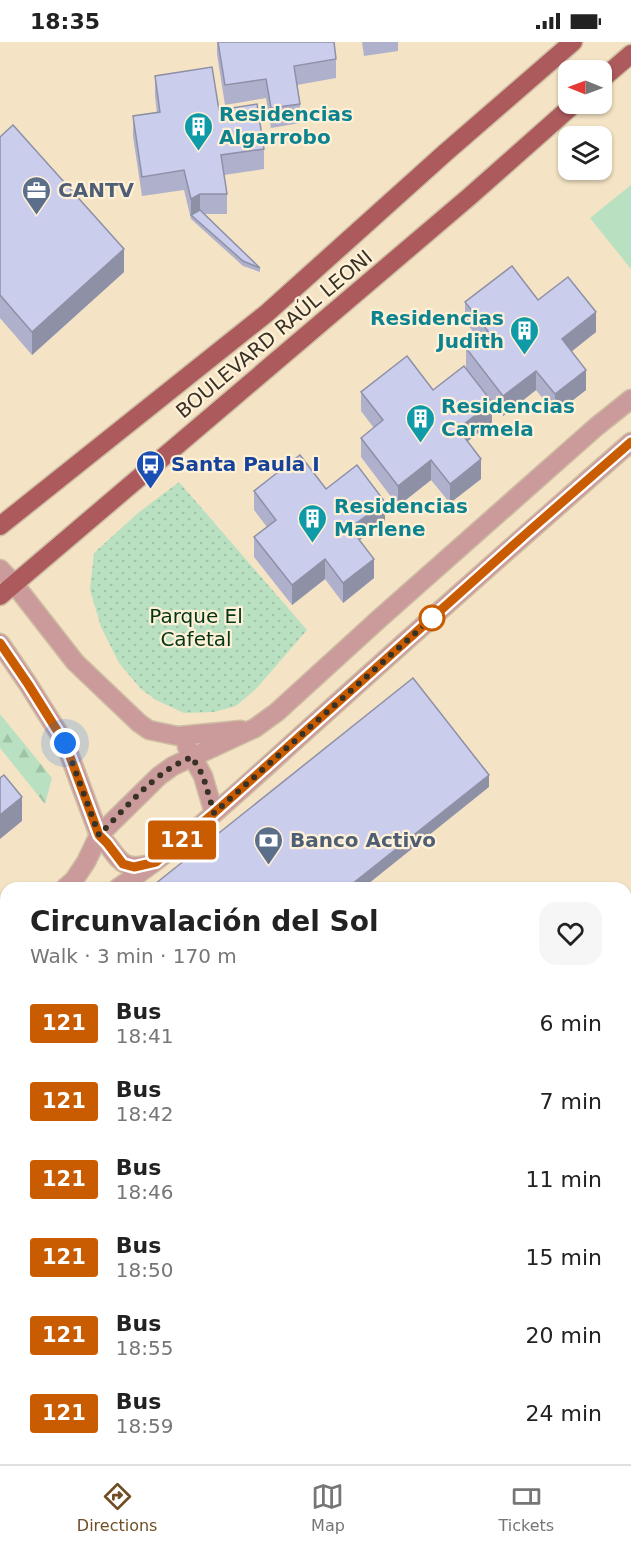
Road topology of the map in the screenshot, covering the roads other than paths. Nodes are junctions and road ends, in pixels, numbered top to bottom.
1 (573, 42) edge
2 (631, 54) edge
3 (612, 70) edge
4 (563, 114) edge
5 (631, 399) edge
6 (631, 442) edge
7 (0, 526) edge
8 (0, 569) edge
9 (15, 585) junction
10 (0, 596) edge
11 (0, 643) edge
12 (255, 728) junction
13 (178, 736) junction
14 (192, 757) junction
15 (214, 813) junction
16 (99, 835) junction
17 (156, 862) junction
18 (72, 882) edge
19 (127, 882) edge

1 - 7 main road, BOULEVARD RAÚL LEONI
2 - 3 main road
4 - 9 main road, BOULEVARD RAÚL LEONI
5 - 12 street
6 - 15 street
8 - 9 street
9 - 10 main road, BOULEVARD RAÚL LEONI
9 - 13 street
11 - 16 street
12 - 13 street
12 - 14 street
13 - 14 street
14 - 15 street
14 - 16 street
15 - 17 street
16 - 17 street
16 - 18 street
17 - 19 street

